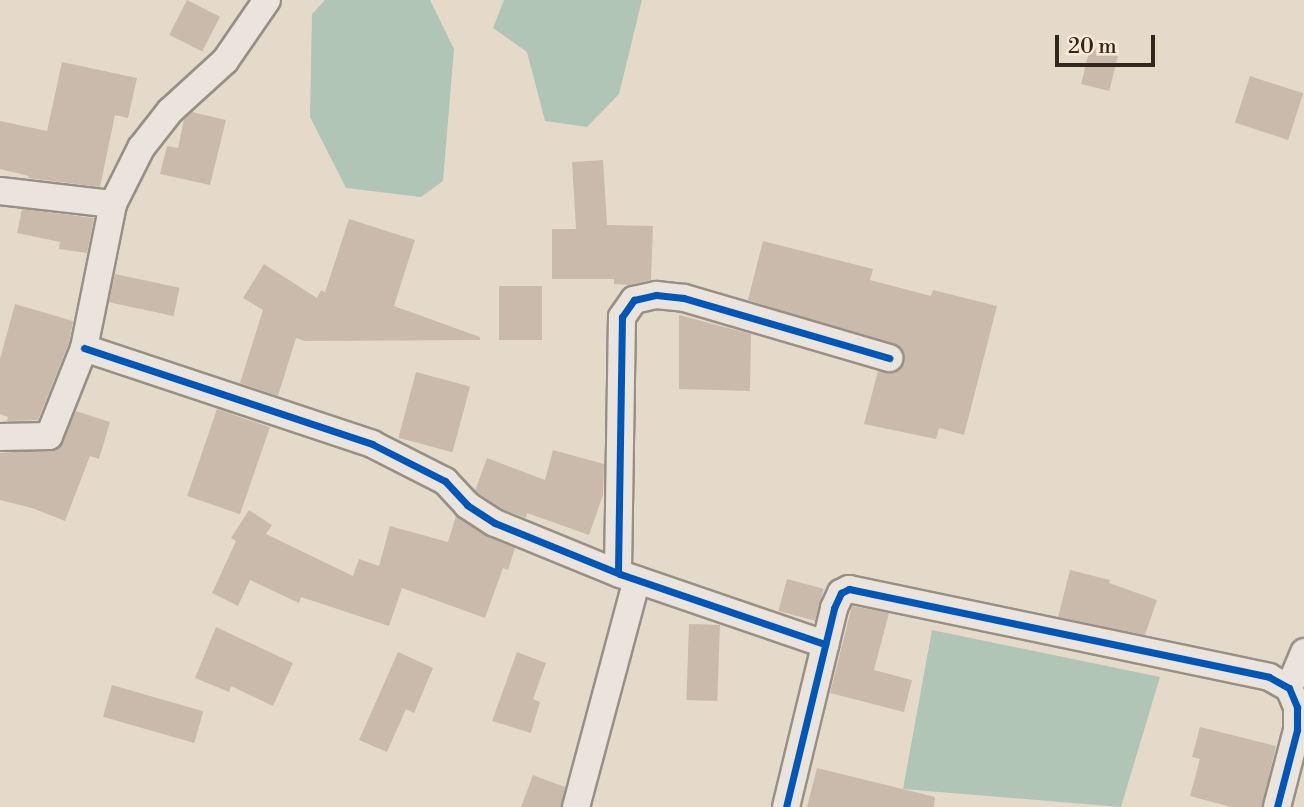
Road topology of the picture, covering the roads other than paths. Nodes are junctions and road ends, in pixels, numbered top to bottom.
1 (259, 4) edge
2 (0, 191) edge
3 (113, 204) junction
4 (84, 348) junction
5 (889, 358) dead end
6 (0, 437) edge
7 (628, 575) junction
8 (825, 644) junction
9 (1304, 652) edge
10 (1289, 688) junction
11 (576, 807) edge
12 (786, 807) edge
13 (1277, 807) edge

1 - 3 street
2 - 3 street
3 - 4 street
4 - 6 street
4 - 7 street
5 - 7 street
7 - 8 street
7 - 11 street
8 - 10 street
8 - 12 street
9 - 10 street
10 - 13 street

